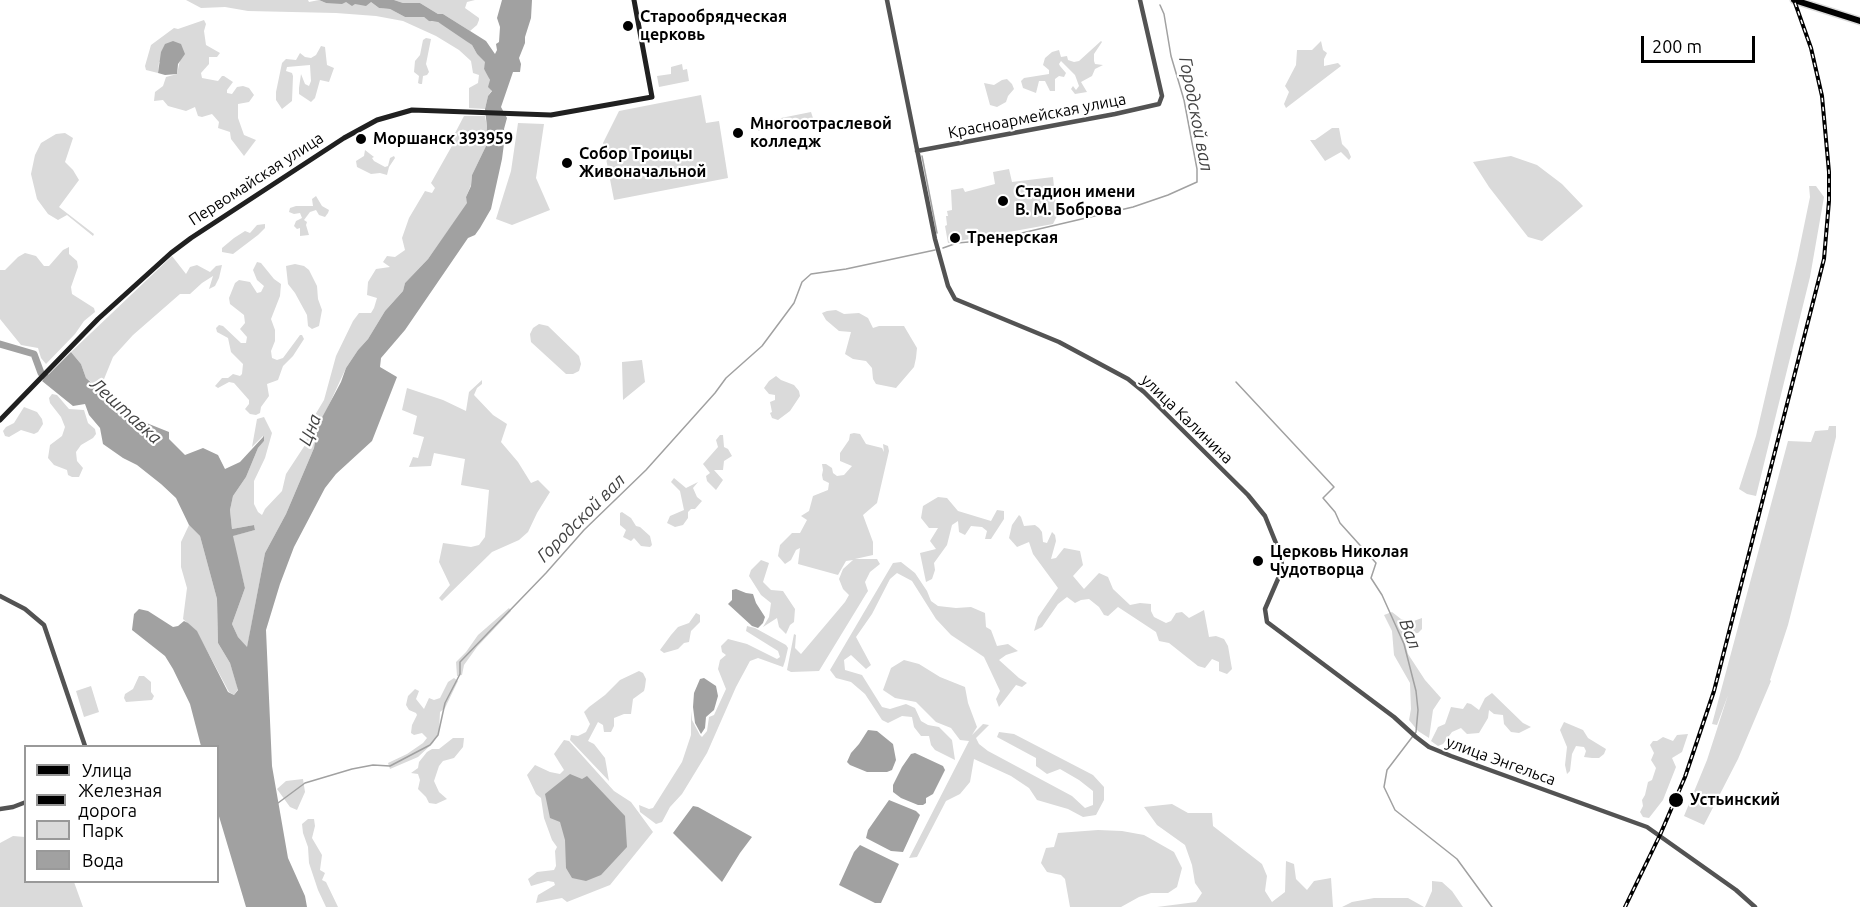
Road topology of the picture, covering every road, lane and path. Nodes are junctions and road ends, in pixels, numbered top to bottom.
1 (634, 0) edge
2 (887, 0) edge
3 (1140, 0) edge
4 (1794, 0) edge
5 (1860, 21) edge
6 (917, 151) junction
7 (1, 420) edge
8 (0, 596) edge
9 (1265, 616) joint
10 (84, 745) edge
11 (24, 803) edge
12 (0, 809) edge
13 (1755, 907) edge

1 - 7 main road, Первомайская улица
2 - 6 street
3 - 6 street, Красноармейская улица
4 - 5 main road
6 - 9 street, улица Калинина
8 - 10 street
9 - 13 street, улица Энгельса
11 - 12 street

